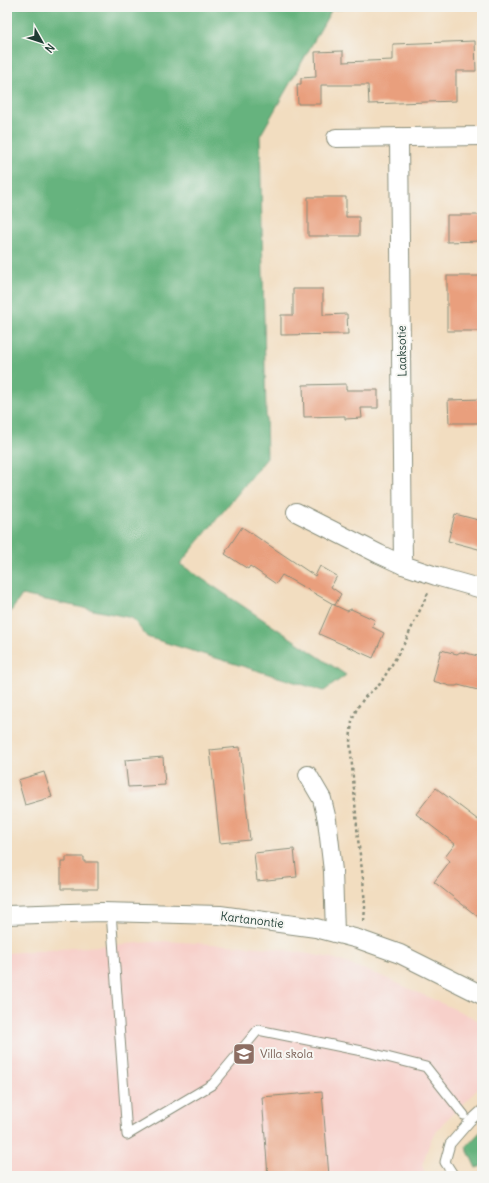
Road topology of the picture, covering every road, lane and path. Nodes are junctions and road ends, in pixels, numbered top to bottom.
1 (482, 136) edge
2 (399, 137) junction
3 (336, 138) dead end
4 (296, 512) dead end
5 (403, 565) junction
6 (436, 576) junction
7 (482, 589) edge
8 (308, 775) dead end
9 (111, 912) junction
10 (7, 915) edge
11 (335, 933) junction
12 (358, 938) junction
13 (482, 995) edge
14 (482, 1110) edge
15 (464, 1115) dead end
16 (454, 1176) edge

1 - 2 street
2 - 3 street
2 - 5 street, Laaksotie
4 - 5 street
5 - 6 street
6 - 7 street
6 - 12 path
8 - 11 street
9 - 10 street, Kartanontie
9 - 11 street, Kartanontie
9 - 15 lane
11 - 12 street, Kartanontie
12 - 13 street, Kartanontie
14 - 16 lane

